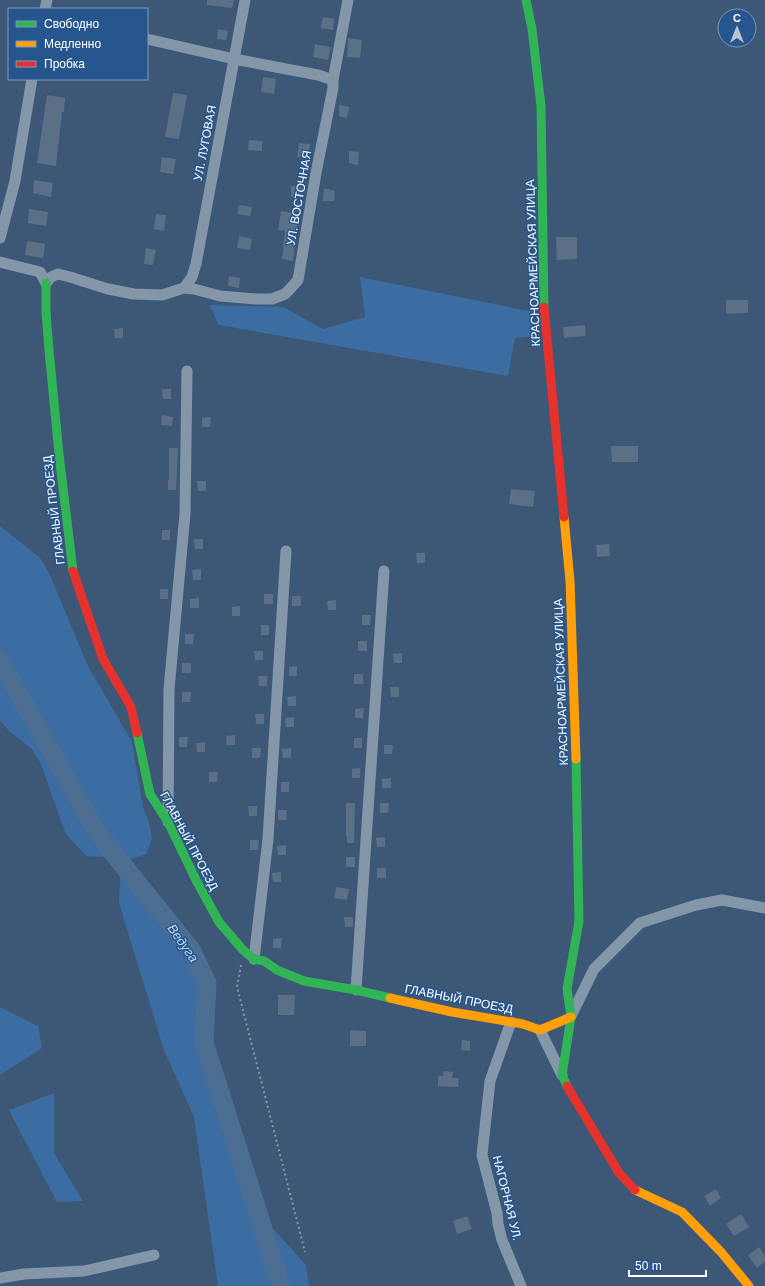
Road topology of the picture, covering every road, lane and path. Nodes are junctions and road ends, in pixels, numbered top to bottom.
1 (245, 0) edge
2 (348, 0) edge
3 (526, 0) edge
4 (148, 39) edge
5 (234, 59) junction
6 (32, 80) edge
7 (333, 80) junction
8 (0, 238) edge
9 (0, 261) edge
10 (46, 283) junction
11 (184, 288) junction
12 (187, 372) dead end
13 (286, 550) dead end
14 (384, 571) dead end
15 (168, 822) junction
16 (765, 908) edge
17 (243, 950) junction
18 (254, 959) junction
19 (356, 990) junction
20 (571, 1016) junction
21 (511, 1022) junction
22 (540, 1030) junction
23 (562, 1075) junction
24 (305, 1252) dead end
25 (154, 1255) dead end
26 (0, 1278) edge
27 (521, 1286) edge
28 (750, 1286) edge

1 - 5 street, УЛ. ЛУГОВАЯ
2 - 7 street, УЛ. ВОСТОЧНАЯ
3 - 20 street, КРАСНОАРМЕЙСКАЯ УЛИЦА
4 - 5 street
5 - 7 street
5 - 11 street, УЛ. ЛУГОВАЯ
6 - 8 street
7 - 11 street, УЛ. ВОСТОЧНАЯ
9 - 10 street
10 - 11 street
10 - 15 street, ГЛАВНЫЙ ПРОЕЗД
12 - 15 street
13 - 18 street
14 - 19 street
15 - 17 street, ГЛАВНЫЙ ПРОЕЗД
16 - 20 street
17 - 18 street, ГЛАВНЫЙ ПРОЕЗД
17 - 24 path
18 - 19 street, ГЛАВНЫЙ ПРОЕЗД
19 - 21 street, ГЛАВНЫЙ ПРОЕЗД
20 - 22 street
20 - 23 street, КРАСНОАРМЕЙСКАЯ УЛИЦА
21 - 22 street, ГЛАВНЫЙ ПРОЕЗД
21 - 27 street, НАГОРНАЯ УЛ.
22 - 23 street
23 - 28 street
25 - 26 street

